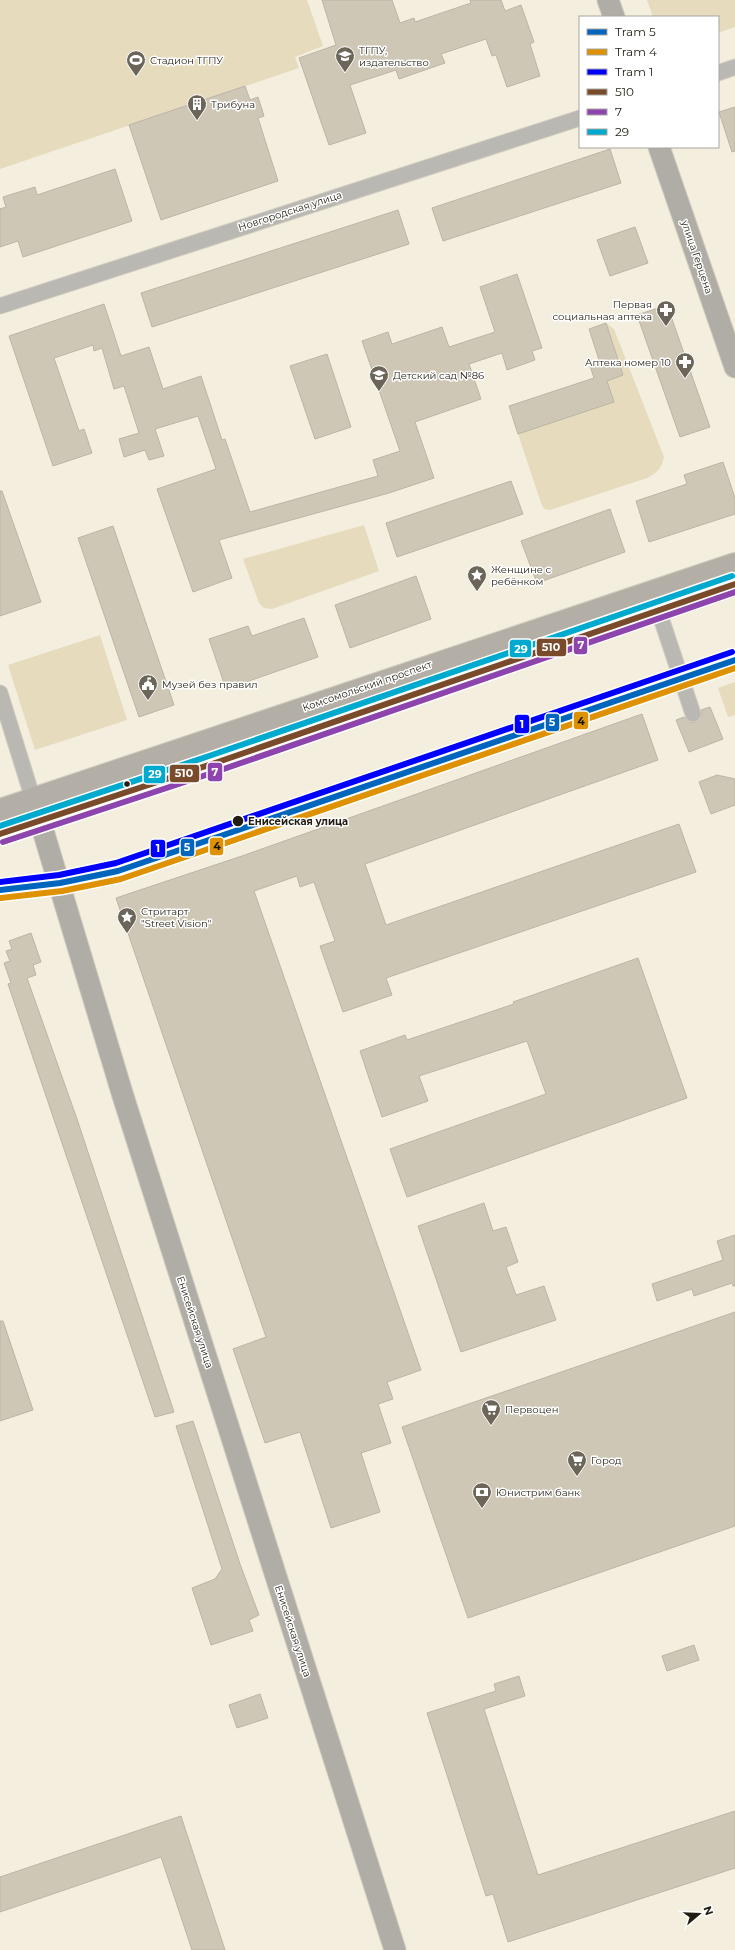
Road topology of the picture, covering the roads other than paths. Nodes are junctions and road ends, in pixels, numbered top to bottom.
1 (608, 0) edge
2 (614, 16) edge
3 (735, 67) edge
4 (719, 73) edge
5 (579, 118) edge
6 (659, 148) edge
7 (0, 306) edge
8 (735, 367) edge
9 (735, 564) edge
10 (735, 584) edge
11 (656, 602) junction
12 (0, 693) edge
13 (693, 714) dead end
14 (33, 799) junction
15 (0, 810) edge
16 (40, 821) junction
17 (0, 834) edge
18 (395, 1950) edge

1 - 2 street
3 - 4 street
5 - 7 street, Новгородская улица
6 - 8 street, улица Герцена
9 - 11 main road, Комсомольский проспект
10 - 11 main road, Комсомольский проспект
11 - 13 street
11 - 14 main road, Комсомольский проспект
11 - 16 main road, Комсомольский проспект
12 - 14 street, Енисейская улица
14 - 15 main road, Комсомольский проспект
14 - 16 street, Енисейская улица
16 - 17 main road, Комсомольский проспект
16 - 18 street, Енисейская улица

